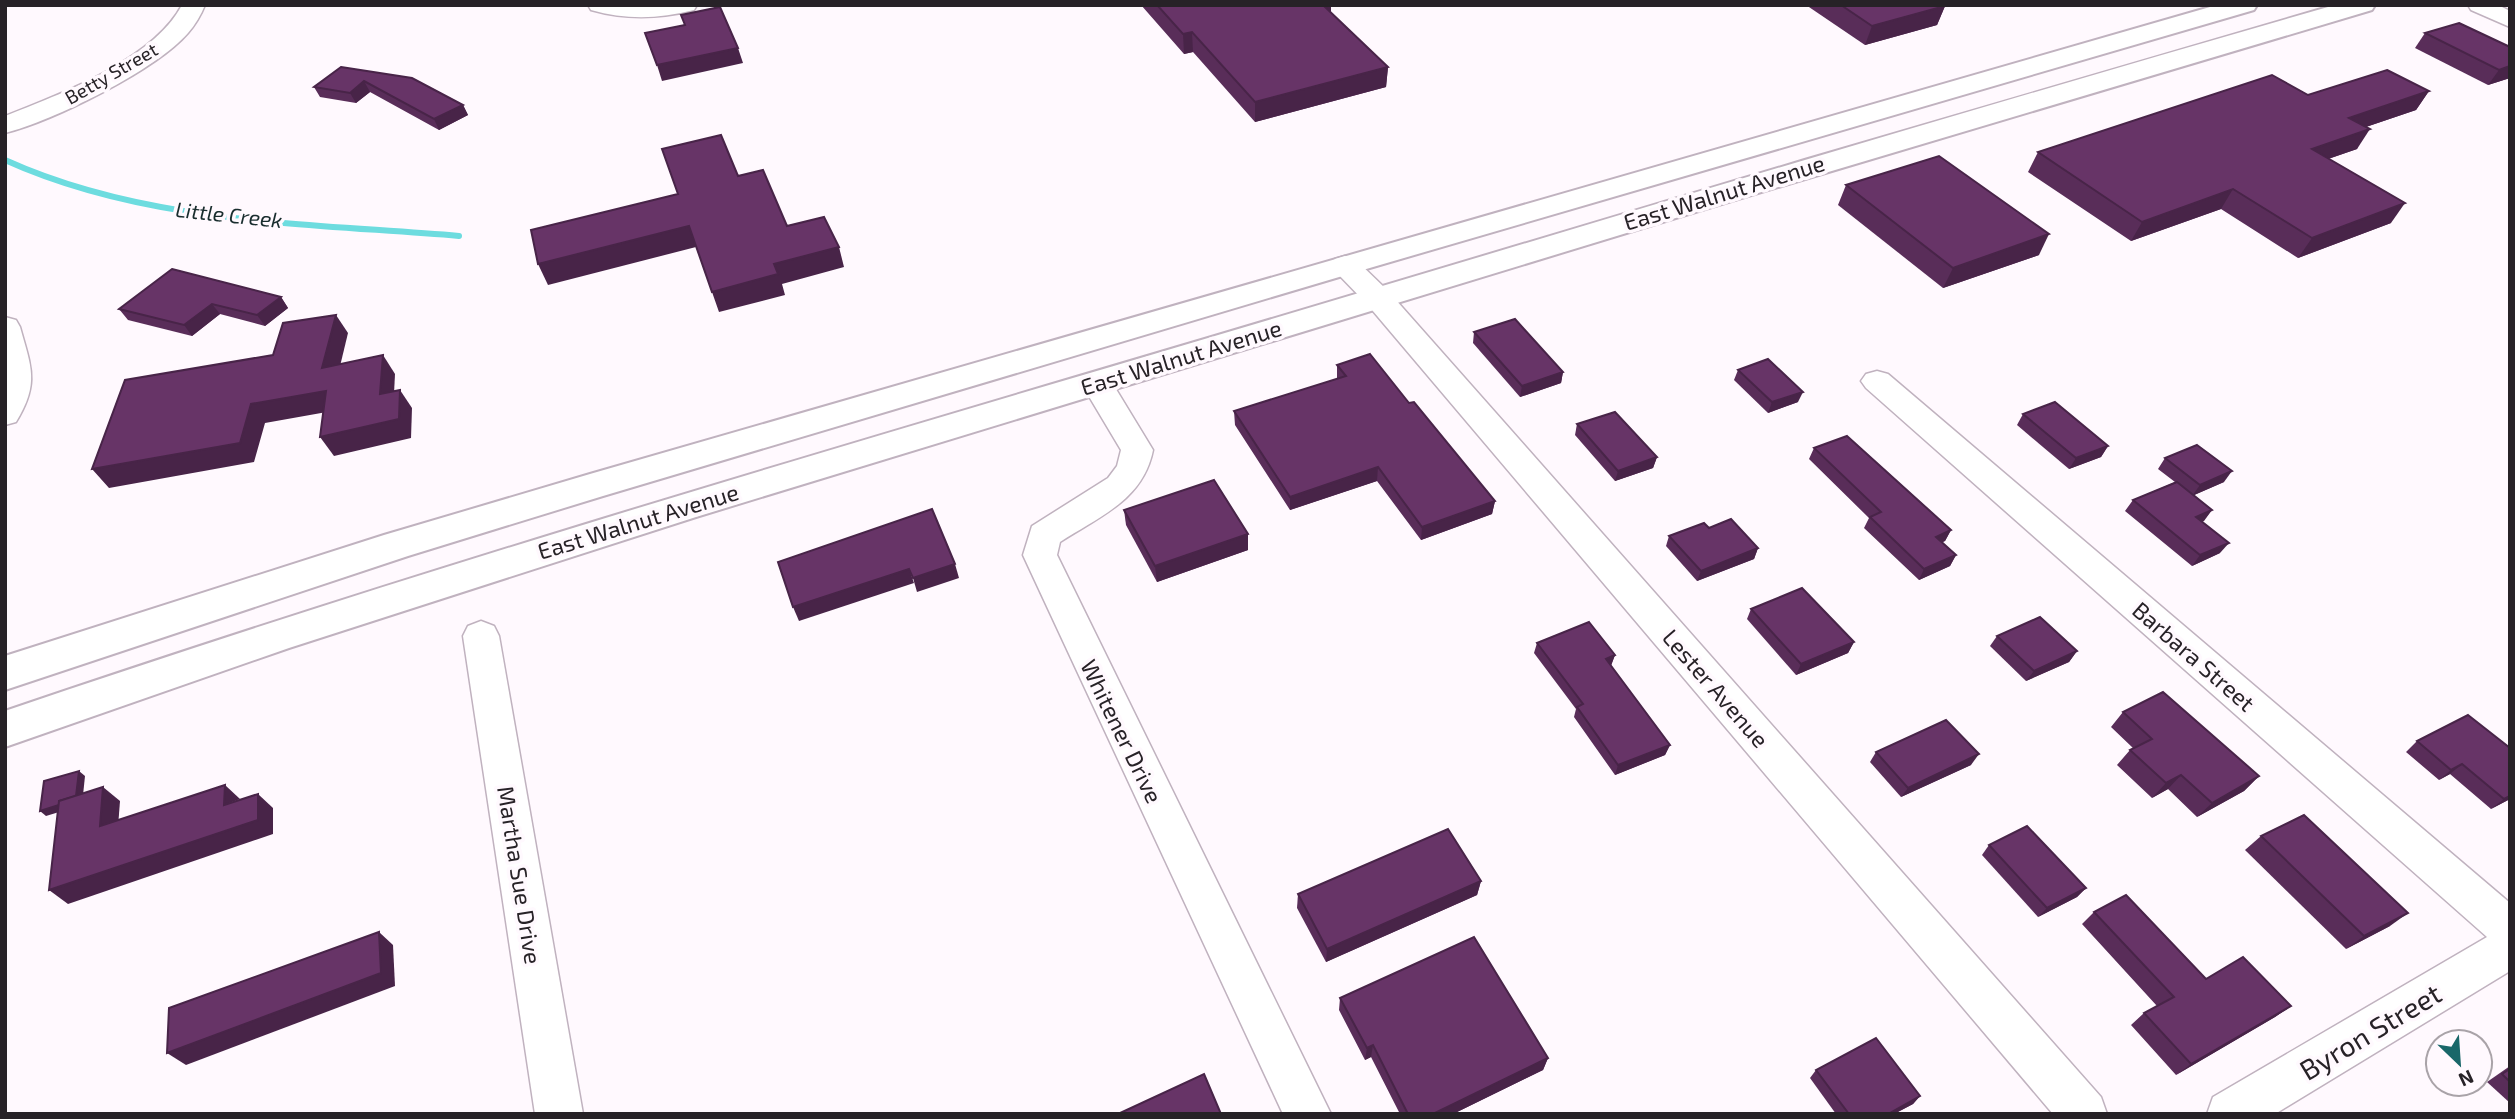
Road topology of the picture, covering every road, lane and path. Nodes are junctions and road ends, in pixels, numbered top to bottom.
1 (194, 5) edge
2 (599, 5) edge
3 (686, 5) edge
4 (2245, 5) edge
5 (2363, 5) edge
6 (2479, 5) edge
7 (2510, 20) edge
8 (8, 120) edge
9 (1345, 265) junction
10 (1377, 297) junction
11 (5, 327) edge
12 (1877, 381) dead end
13 (1097, 383) junction
14 (5, 414) edge
15 (481, 636) dead end
16 (5, 673) edge
17 (5, 729) edge
18 (2510, 930) edge
19 (2510, 947) edge
20 (559, 1114) edge
21 (1308, 1114) edge
22 (2084, 1114) edge
23 (2230, 1114) edge

1 - 8 street, Betty Street
2 - 3 street
4 - 9 main road, East Walnut Avenue
5 - 10 main road, East Walnut Avenue
6 - 7 street
9 - 10 street, Lester Avenue
9 - 16 main road, East Walnut Avenue
10 - 13 main road, East Walnut Avenue
10 - 22 street, Lester Avenue
11 - 14 street
12 - 18 street, Barbara Street
13 - 17 main road, East Walnut Avenue
13 - 21 street, Whitener Drive
15 - 20 street, Martha Sue Drive
19 - 23 street, Byron Street

